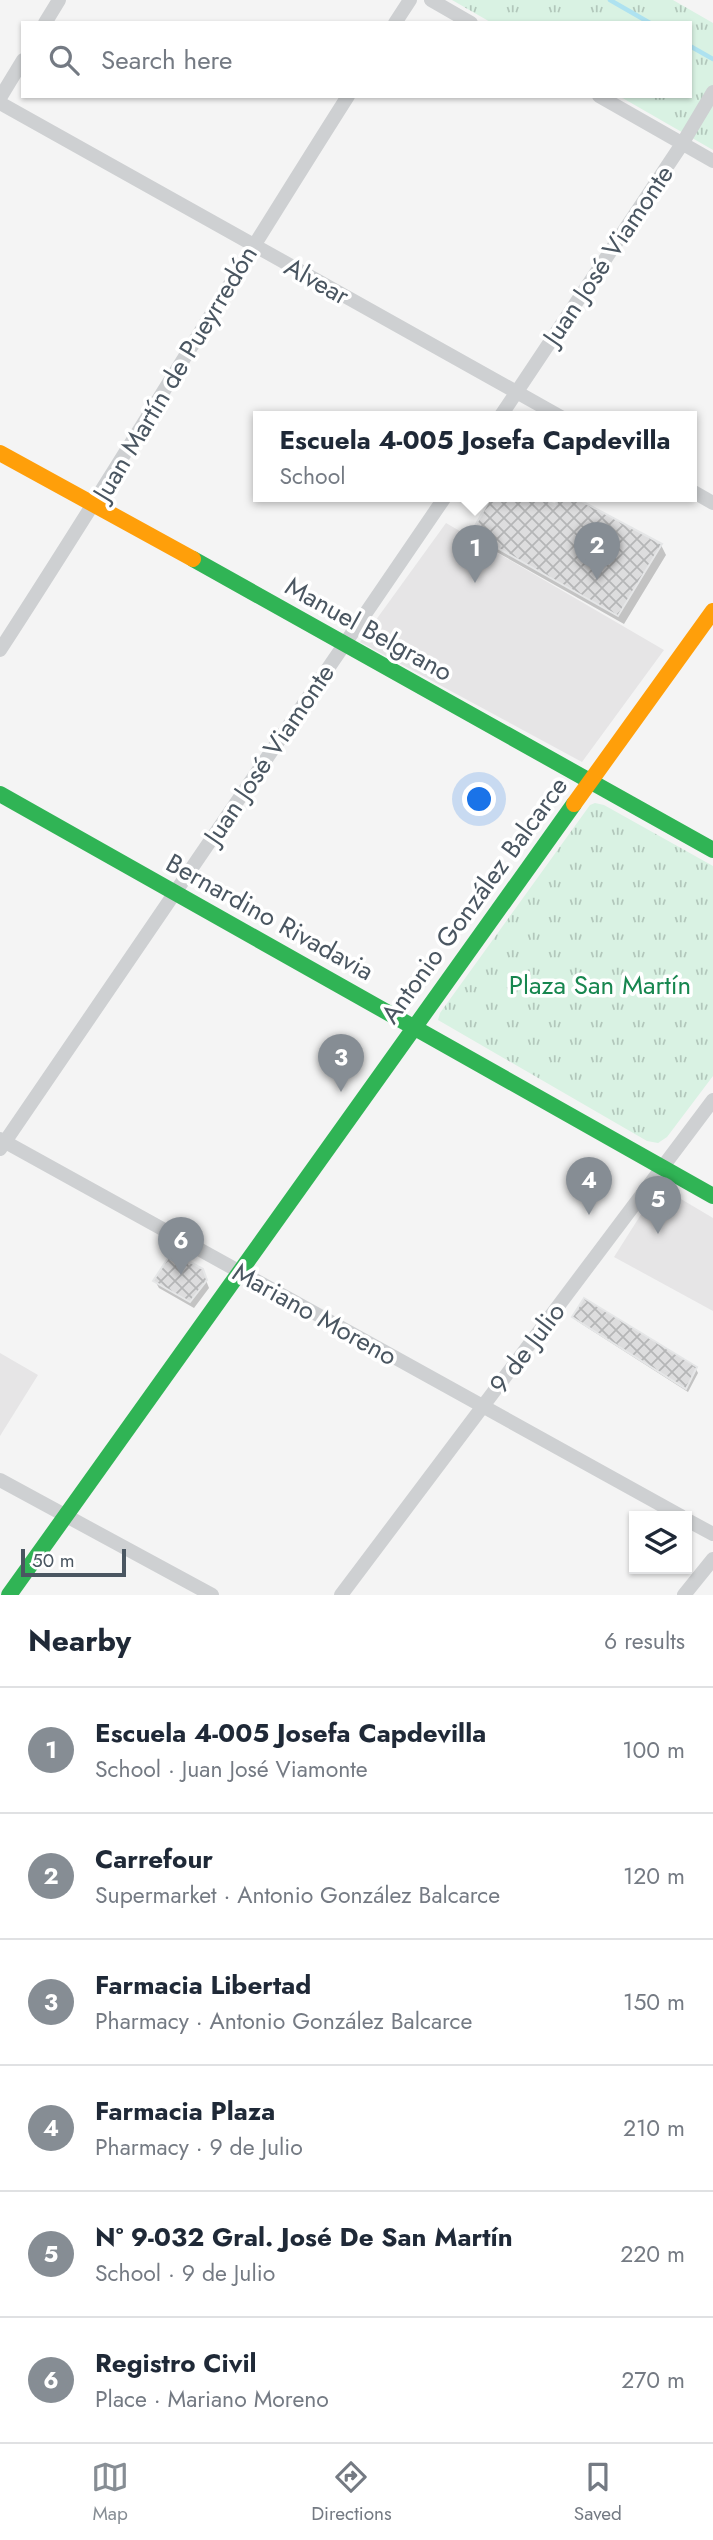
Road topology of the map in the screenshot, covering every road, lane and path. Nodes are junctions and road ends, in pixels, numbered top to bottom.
1 (59, 0) edge
2 (410, 0) edge
3 (431, 0) edge
4 (46, 21) edge
5 (396, 21) edge
6 (468, 21) edge
7 (21, 63) edge
8 (713, 92) edge
9 (0, 98) edge
10 (347, 98) edge
11 (602, 98) edge
12 (0, 103) edge
13 (682, 144) junction
14 (713, 161) edge
15 (253, 245) junction
16 (517, 392) junction
17 (504, 411) edge
18 (550, 411) edge
19 (0, 453) edge
20 (697, 494) edge
21 (441, 502) edge
22 (713, 503) edge
23 (94, 505) junction
24 (713, 611) edge
25 (345, 643) junction
26 (0, 650) edge
27 (590, 782) junction
28 (0, 794) edge
29 (713, 850) edge
30 (175, 893) junction
31 (414, 1025) junction
32 (713, 1100) edge
33 (2, 1143) edge
34 (662, 1167) junction
35 (713, 1196) edge
36 (238, 1272) junction
37 (482, 1408) junction
38 (0, 1480) edge
39 (672, 1511) edge
40 (65, 1515) junction
41 (692, 1523) edge
42 (713, 1534) edge
43 (713, 1559) edge
44 (9, 1595) edge
45 (212, 1595) edge
46 (341, 1595) edge
47 (684, 1595) edge

1 - 4 street
2 - 5 street
3 - 6 street
7 - 9 street
8 - 13 street, Juan José Viamonte
10 - 15 street, Juan Martín de Pueyrredón
11 - 13 street
12 - 15 street, Alvear
13 - 14 street
13 - 16 street, Juan José Viamonte
15 - 16 street, Alvear
15 - 23 street, Juan Martín de Pueyrredón
16 - 17 street, Juan José Viamonte
16 - 18 street, Alvear
19 - 23 street, Manuel Belgrano
20 - 22 street
21 - 25 street, Juan José Viamonte
23 - 25 street, Manuel Belgrano
23 - 26 street, Juan Martín de Pueyrredón
24 - 27 street, Antonio González Balcarce
25 - 27 street, Manuel Belgrano
25 - 30 street, Juan José Viamonte
27 - 29 street, Manuel Belgrano
27 - 31 street, Antonio González Balcarce
28 - 30 street, Bernardino Rivadavia
30 - 31 street, Bernardino Rivadavia
30 - 33 street, Juan José Viamonte
31 - 34 street, Bernardino Rivadavia
31 - 36 street, Antonio González Balcarce
32 - 34 street, 9 de Julio
33 - 36 street, Mariano Moreno
34 - 35 street, Bernardino Rivadavia
34 - 37 street, 9 de Julio
36 - 37 street, Mariano Moreno
36 - 40 street, Antonio González Balcarce
37 - 39 street, Mariano Moreno
37 - 46 street, 9 de Julio
38 - 40 street
40 - 44 street, Antonio González Balcarce
40 - 45 street
41 - 42 street
43 - 47 street

